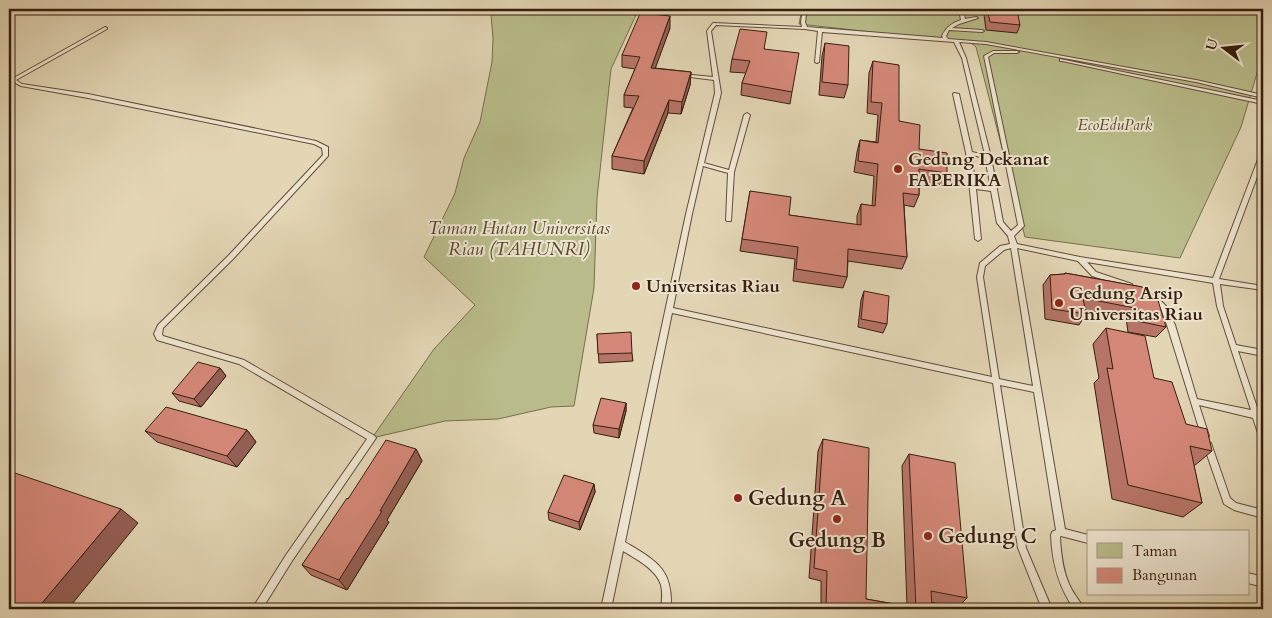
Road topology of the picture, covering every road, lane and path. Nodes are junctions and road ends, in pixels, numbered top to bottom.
1 (805, 9) edge
2 (961, 9) edge
3 (976, 18) dead end
4 (963, 20) junction
5 (105, 28) dead end
6 (805, 28) junction
7 (948, 29) junction
8 (820, 30) junction
9 (982, 30) dead end
10 (946, 40) junction
11 (956, 41) junction
12 (817, 62) dead end
13 (670, 74) edge
14 (716, 79) junction
15 (956, 94) dead end
16 (1263, 96) edge
17 (1263, 103) edge
18 (747, 115) dead end
19 (968, 153) junction
20 (1263, 154) edge
21 (988, 157) junction
22 (1262, 162) edge
23 (701, 164) junction
24 (731, 172) junction
25 (974, 187) junction
26 (994, 190) junction
27 (729, 220) dead end
28 (1011, 235) junction
29 (978, 239) dead end
30 (1013, 246) junction
31 (1080, 259) junction
32 (1216, 279) junction
33 (1263, 288) edge
34 (670, 310) junction
35 (1234, 347) junction
36 (1263, 353) edge
37 (996, 381) junction
38 (1038, 390) junction
39 (1194, 401) junction
40 (1256, 416) junction
41 (1263, 436) edge
42 (1263, 514) edge
43 (1061, 532) junction
44 (1087, 539) edge
45 (620, 544) junction
46 (1250, 579) edge
47 (1263, 582) edge
48 (1070, 598) junction
49 (257, 609) edge
50 (606, 609) edge
51 (666, 609) edge
52 (1048, 609) edge
53 (1072, 609) edge
54 (1079, 609) edge

1 - 6 lane
2 - 4 lane
3 - 4 lane
4 - 7 lane
5 - 49 lane
6 - 8 lane
6 - 14 lane
7 - 9 lane
7 - 10 lane
8 - 10 lane
8 - 12 lane
10 - 11 lane
11 - 16 lane
11 - 21 lane
13 - 14 lane
14 - 23 lane
15 - 19 lane
17 - 28 lane
18 - 24 lane
19 - 21 lane
19 - 25 lane
20 - 22 lane
21 - 26 lane
22 - 32 lane
23 - 24 lane
23 - 34 lane
24 - 27 lane
25 - 26 lane
25 - 29 lane
26 - 28 lane
28 - 30 lane
30 - 31 lane
30 - 37 lane
30 - 38 lane
31 - 32 lane
31 - 39 lane
32 - 33 lane
32 - 35 lane
34 - 37 lane
34 - 45 lane
35 - 36 lane
35 - 40 lane
37 - 38 lane
37 - 52 lane
38 - 43 lane
39 - 40 lane
39 - 42 lane
40 - 41 lane
43 - 44 lane
43 - 48 lane
45 - 50 lane
45 - 51 lane
46 - 47 lane
48 - 53 lane
48 - 54 lane

